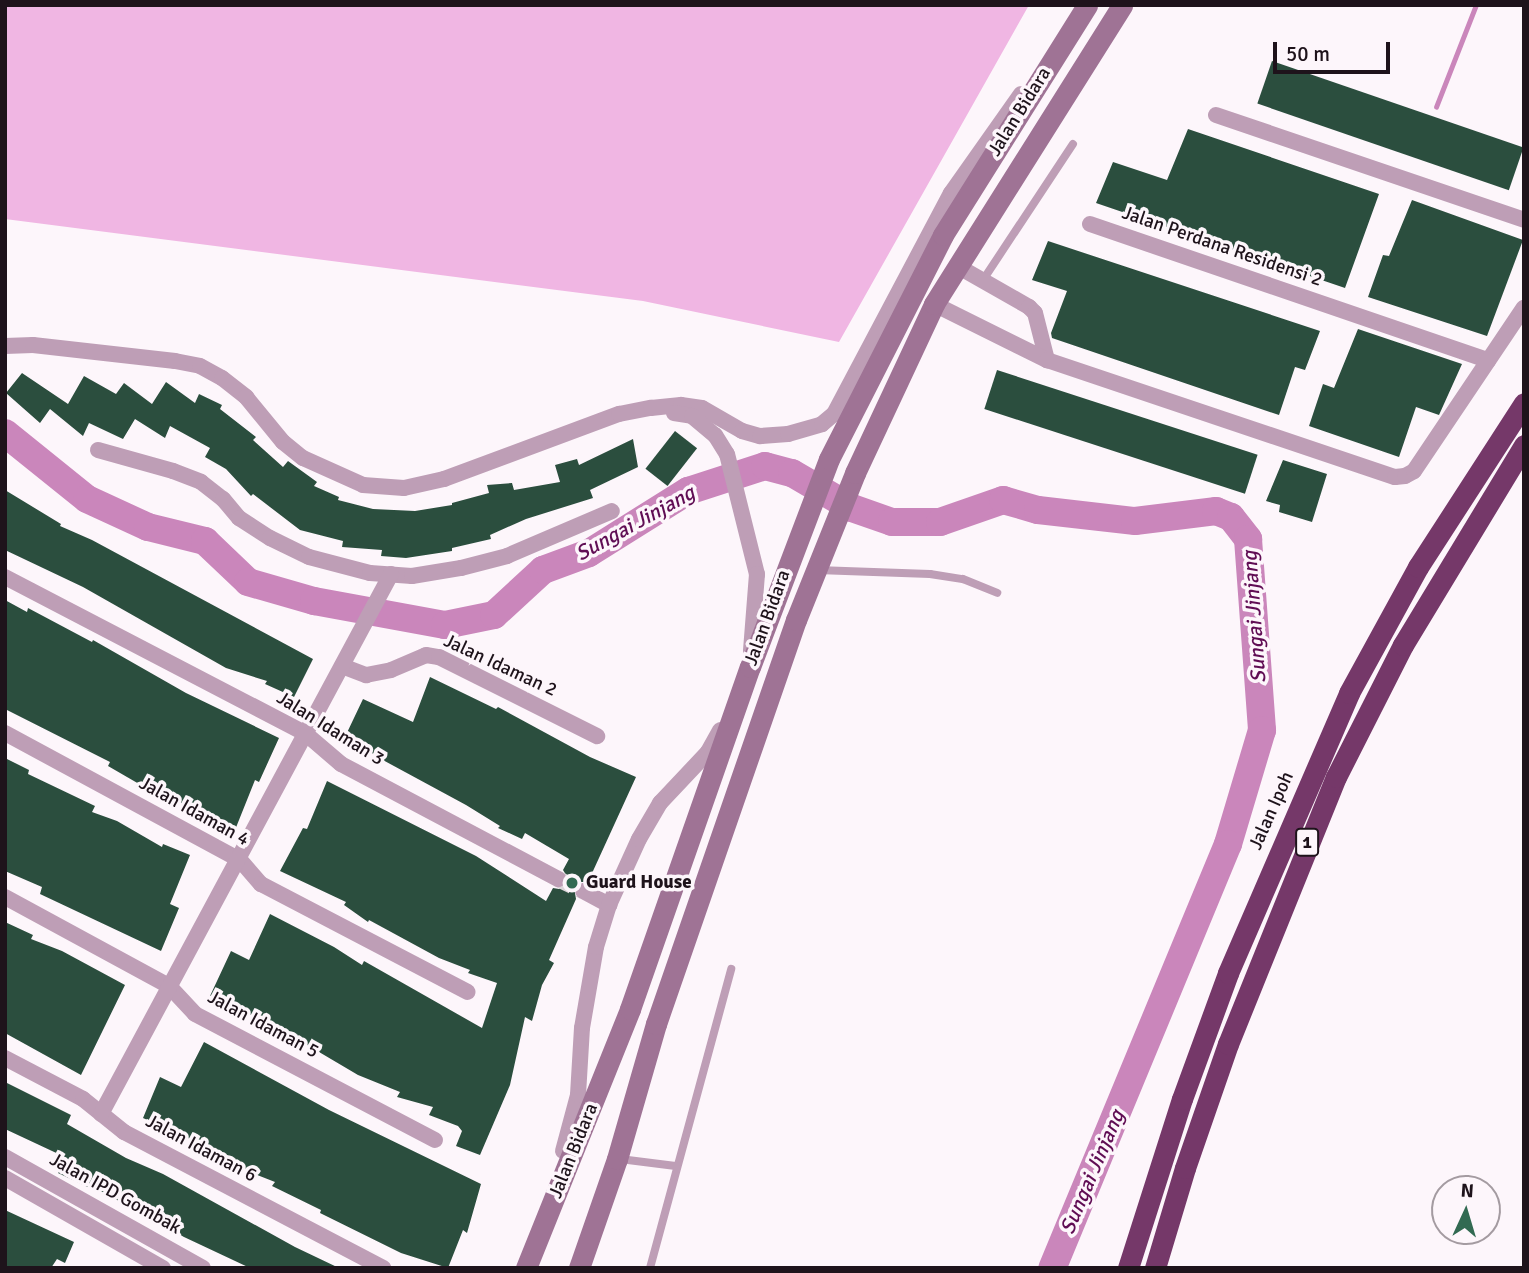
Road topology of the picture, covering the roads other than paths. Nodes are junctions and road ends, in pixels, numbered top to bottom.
1 (1087, 5) edge
2 (1122, 5) edge
3 (1063, 44) junction
4 (1216, 115) dead end
5 (1073, 144) dead end
6 (1524, 220) edge
7 (1090, 225) dead end
8 (959, 268) junction
9 (983, 280) junction
10 (934, 304) junction
11 (1524, 307) edge
12 (5, 346) edge
13 (1047, 360) junction
14 (1488, 360) junction
15 (1524, 403) edge
16 (651, 408) junction
17 (844, 426) junction
18 (1524, 445) edge
19 (98, 450) dead end
20 (612, 511) dead end
21 (814, 570) junction
22 (5, 577) edge
23 (387, 581) junction
24 (997, 593) dead end
25 (342, 666) junction
26 (750, 667) junction
27 (5, 733) edge
28 (306, 734) junction
29 (597, 736) dead end
30 (240, 860) junction
31 (558, 879) tunnel mouth
32 (583, 891) tunnel mouth
33 (5, 897) edge
34 (609, 905) junction
35 (731, 970) dead end
36 (169, 986) junction
37 (468, 992) dead end
38 (5, 1058) edge
39 (101, 1114) junction
40 (435, 1140) dead end
41 (5, 1157) edge
42 (617, 1159) junction
43 (676, 1166) junction
44 (5, 1178) edge
45 (163, 1268) edge
46 (203, 1268) edge
47 (383, 1268) edge
48 (526, 1268) edge
49 (579, 1268) edge
50 (650, 1268) edge
51 (1128, 1268) edge
52 (1156, 1268) edge

1 - 3 main road, Jalan Bidara
2 - 8 main road, Jalan Bidara
3 - 16 street
3 - 17 main road, Jalan Bidara
4 - 6 street
5 - 9 lane
7 - 14 street, Jalan Perdana Residensi 2
8 - 9 street
8 - 10 main road, Jalan Bidara
8 - 17 main road
9 - 13 street
10 - 13 street
10 - 21 main road, Jalan Bidara
11 - 14 street
12 - 16 street
13 - 14 street
15 - 51 highway, Jalan Ipoh / 1
16 - 26 street
17 - 26 main road, Jalan Bidara
18 - 52 highway, 1
19 - 23 street
20 - 23 street
21 - 24 lane
21 - 42 main road, Jalan Bidara
22 - 28 street, Jalan Idaman 3
23 - 25 street
25 - 28 street
25 - 29 street, Jalan Idaman 2
26 - 34 street
26 - 48 main road, Jalan Bidara
27 - 30 street, Jalan Idaman 4
28 - 30 street
28 - 31 street, Jalan Idaman 3
30 - 36 street
30 - 37 street, Jalan Idaman 4
32 - 34 street
33 - 36 street, Jalan Idaman 5
34 - 48 street
35 - 43 lane
36 - 39 street
36 - 40 street, Jalan Idaman 5
38 - 39 street, Jalan Idaman 6
39 - 47 street, Jalan Idaman 6
41 - 46 street, Jalan IPD Gombak
42 - 43 lane
42 - 49 main road, Jalan Bidara
43 - 50 lane
44 - 45 street, Jalan IPD Gombak

